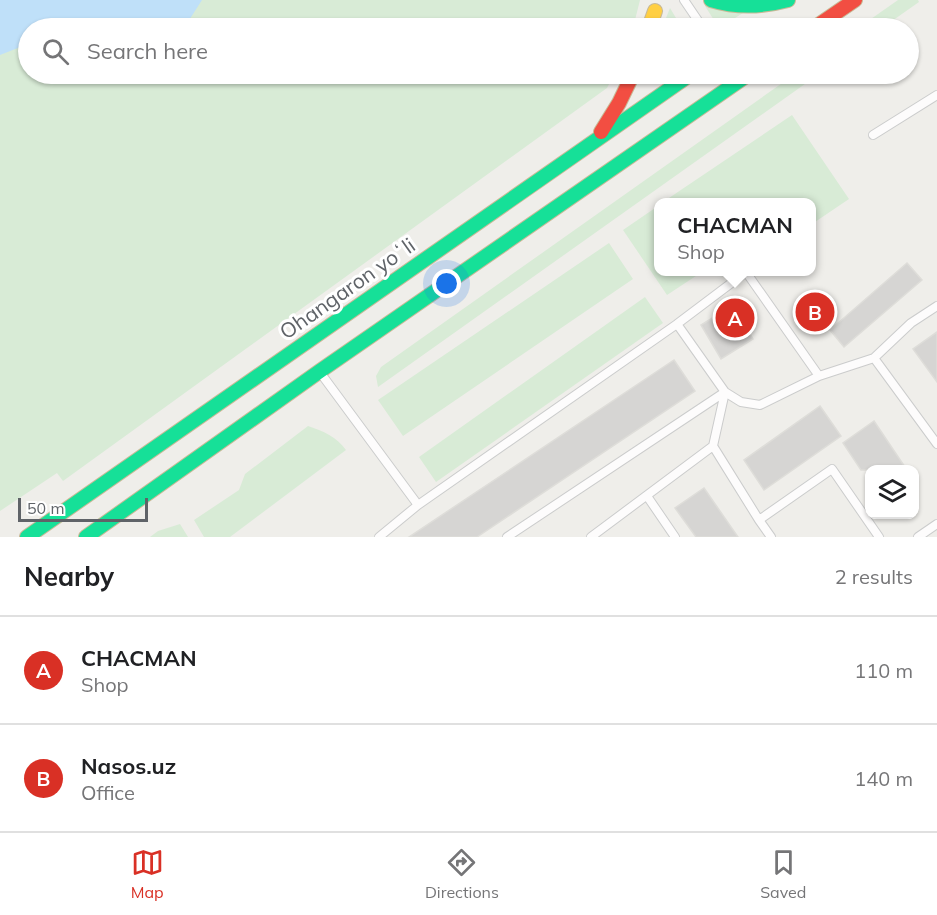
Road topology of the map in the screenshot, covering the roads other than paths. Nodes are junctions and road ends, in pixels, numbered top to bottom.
1 (684, 0) edge
2 (711, 0) edge
3 (788, 0) edge
4 (796, 0) edge
5 (855, 0) edge
6 (655, 11) dead end
7 (772, 17) dead end
8 (653, 18) edge
9 (696, 18) edge
10 (829, 18) edge
11 (628, 84) edge
12 (677, 84) edge
13 (735, 84) edge
14 (937, 95) edge
15 (873, 135) dead end
16 (596, 140) junction
17 (741, 276) edge
18 (749, 276) edge
19 (937, 306) edge
20 (677, 324) junction
21 (874, 358) junction
22 (320, 371) junction
23 (819, 375) junction
24 (725, 392) junction
25 (937, 444) edge
26 (713, 446) junction
27 (647, 496) junction
28 (418, 505) junction
29 (759, 519) junction
30 (937, 524) edge
31 (27, 537) edge
32 (86, 537) edge
33 (379, 537) edge
34 (507, 537) edge
35 (591, 537) edge
36 (675, 537) edge
37 (771, 537) edge
38 (879, 537) edge
39 (918, 537) edge

1 - 9 lane
2 - 3 highway
4 - 7 highway
5 - 10 highway
6 - 8 highway
11 - 16 highway
12 - 16 highway, Ohangaron yoʻli
13 - 22 highway
14 - 15 lane
16 - 31 highway, Ohangaron yoʻli
17 - 20 lane
18 - 23 lane
19 - 21 lane
20 - 24 lane
20 - 28 lane
21 - 23 lane
21 - 25 lane
22 - 28 lane
22 - 32 highway
23 - 24 lane
24 - 26 lane
24 - 34 lane
26 - 27 lane
26 - 29 lane
27 - 35 lane
27 - 36 lane
28 - 33 lane
29 - 37 lane
29 - 38 lane
30 - 39 lane

